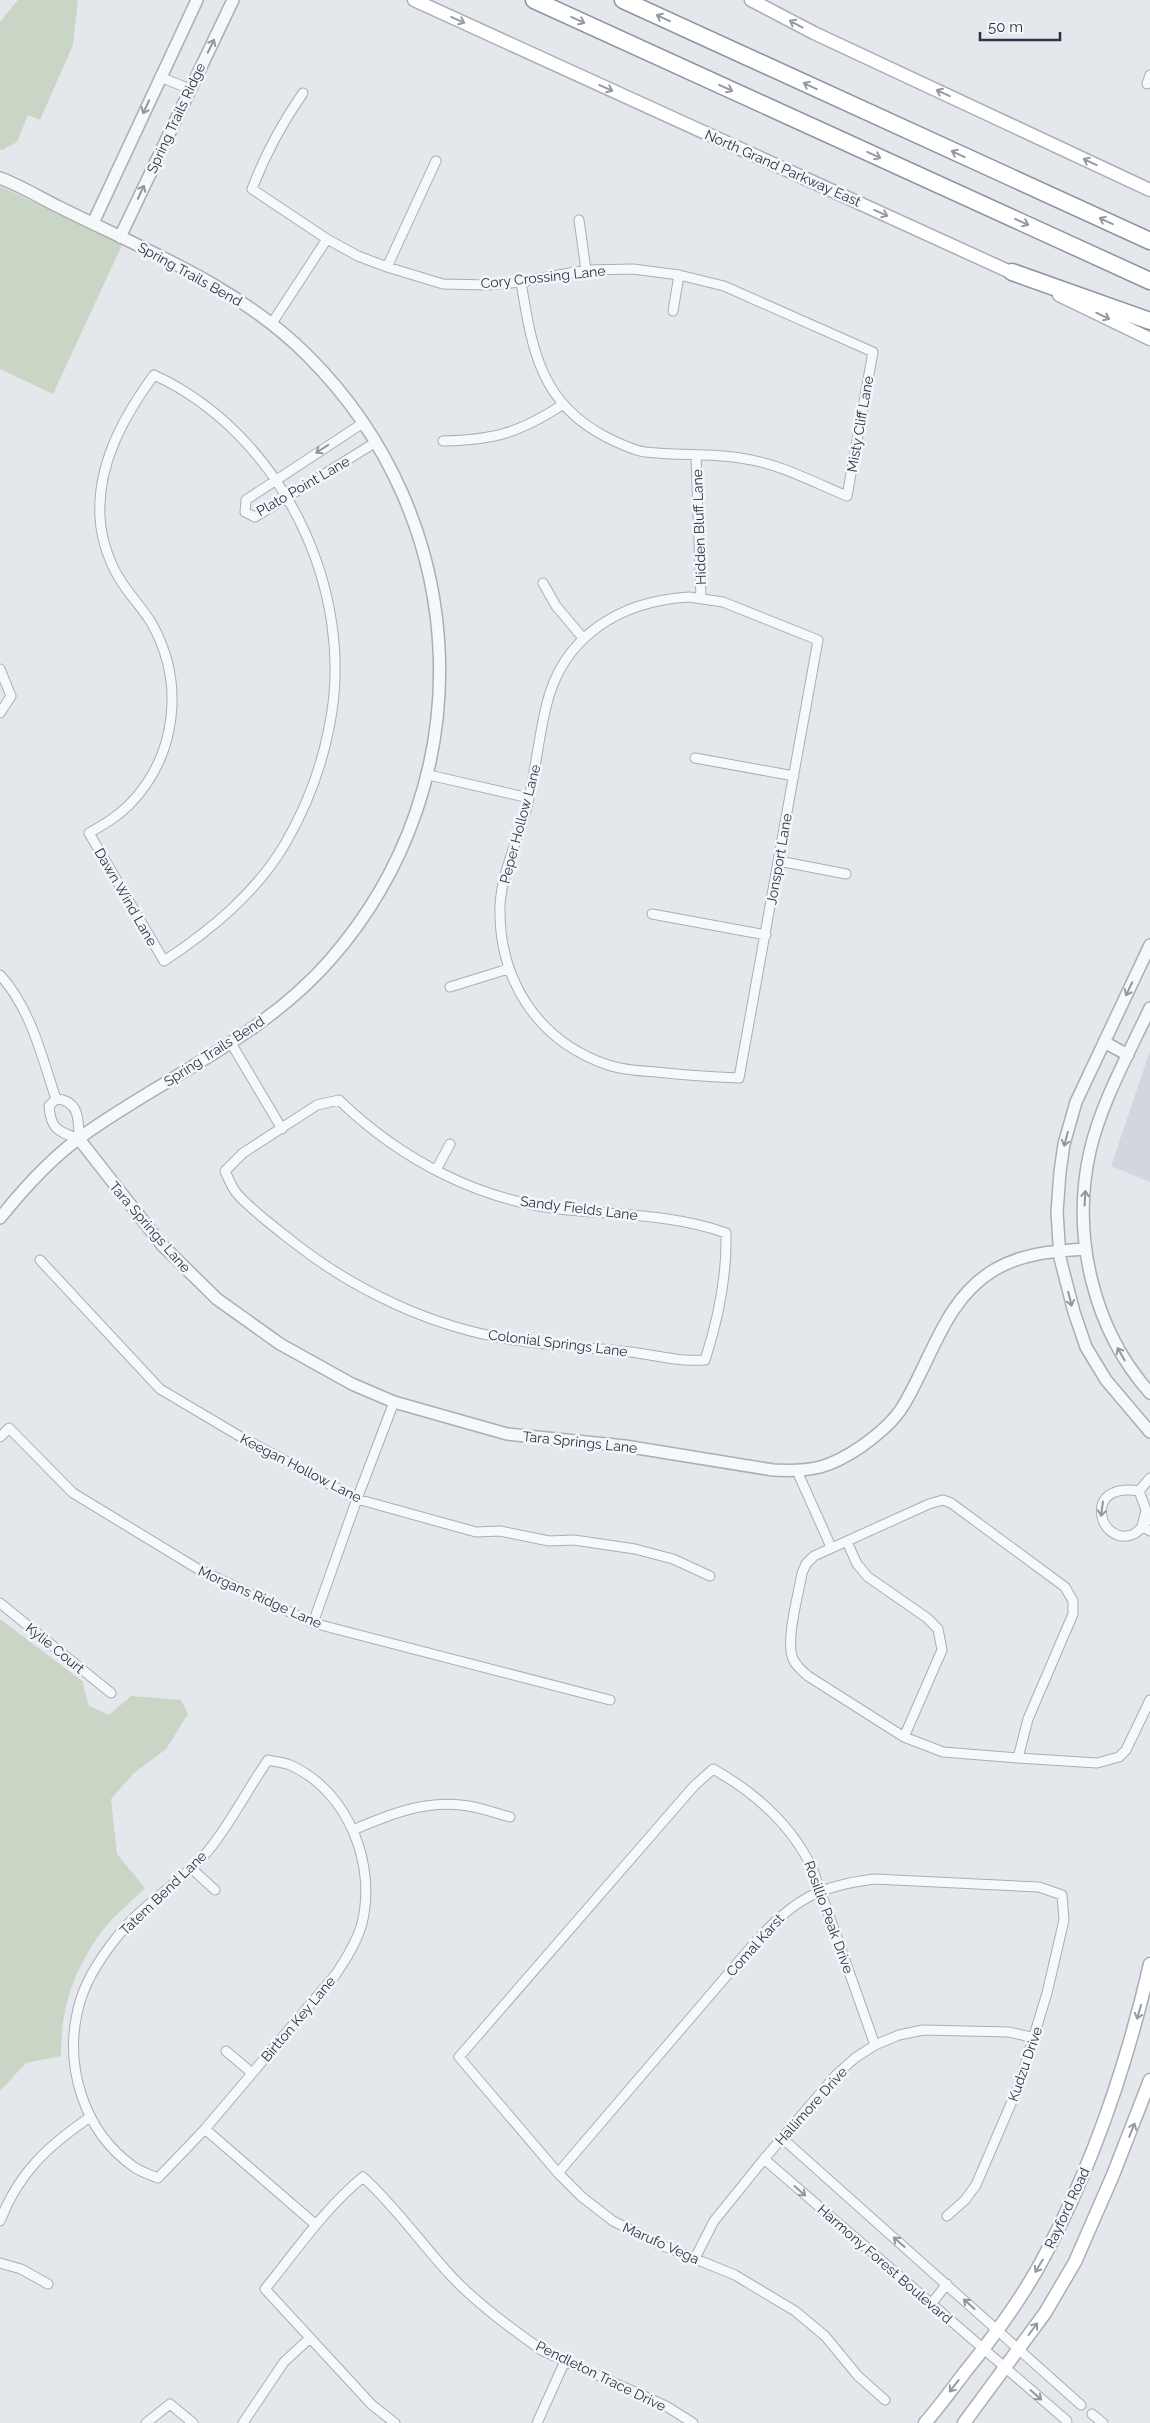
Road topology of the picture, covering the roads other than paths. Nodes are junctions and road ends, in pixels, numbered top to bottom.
1 (197, 0) edge
2 (233, 0) edge
3 (414, 0) edge
4 (534, 0) edge
5 (623, 0) edge
6 (751, 0) edge
7 (1150, 75) edge
8 (160, 77) junction
9 (1147, 84) dead end
10 (190, 89) junction
11 (303, 93) dead end
12 (436, 161) dead end
13 (0, 178) edge
14 (1150, 190) edge
15 (579, 220) dead end
16 (93, 223) junction
17 (120, 236) junction
18 (327, 239) junction
19 (1150, 242) edge
20 (387, 267) junction
21 (586, 270) junction
22 (1012, 272) junction
23 (679, 275) junction
24 (1150, 281) edge
25 (521, 282) junction
26 (673, 311) dead end
27 (1150, 321) edge
28 (272, 323) junction
29 (1150, 339) edge
30 (873, 352) joint
31 (562, 405) junction
32 (363, 423) junction
33 (443, 441) dead end
34 (376, 442) junction
35 (696, 456) junction
36 (275, 479) junction
37 (287, 498) junction
38 (543, 583) dead end
39 (701, 598) junction
40 (583, 638) junction
41 (818, 640) joint
42 (0, 669) edge
43 (0, 713) edge
44 (695, 758) dead end
45 (429, 775) junction
46 (794, 776) junction
47 (529, 798) junction
48 (779, 861) junction
49 (846, 874) dead end
50 (652, 914) dead end
51 (766, 935) junction
52 (1150, 945) edge
53 (508, 969) junction
54 (0, 975) edge
55 (450, 987) dead end
56 (1150, 1008) edge
57 (1104, 1042) junction
58 (231, 1044) junction
59 (1128, 1055) junction
60 (739, 1078) joint
61 (56, 1099) junction
62 (282, 1129) junction
63 (79, 1138) junction
64 (450, 1144) dead end
65 (436, 1170) junction
66 (0, 1218) edge
67 (1086, 1249) junction
68 (1059, 1251) junction
69 (40, 1260) dead end
70 (705, 1360) joint
71 (1150, 1393) edge
72 (394, 1402) junction
73 (1150, 1432) edge
74 (0, 1437) edge
75 (797, 1471) junction
76 (1150, 1478) edge
77 (1139, 1491) junction
78 (357, 1499) junction
79 (1150, 1516) edge
80 (1146, 1529) edge
81 (847, 1542) junction
82 (830, 1547) junction
83 (710, 1576) dead end
84 (0, 1603) edge
85 (313, 1623) junction
86 (111, 1693) dead end
87 (610, 1700) dead end
88 (1150, 1700) edge
89 (904, 1737) junction
90 (1018, 1758) junction
91 (268, 1760) joint
92 (510, 1817) dead end
93 (353, 1830) junction
94 (191, 1868) junction
95 (215, 1890) dead end
96 (820, 1890) junction
97 (1062, 1895) joint
98 (1150, 1964) edge
99 (1035, 2038) junction
100 (875, 2045) junction
101 (226, 2051) dead end
102 (459, 2057) joint
103 (252, 2073) junction
104 (1150, 2080) edge
105 (90, 2117) junction
106 (205, 2129) junction
107 (782, 2138) junction
108 (764, 2159) junction
109 (558, 2173) junction
110 (158, 2178) joint
111 (947, 2216) dead end
112 (0, 2221) edge
113 (316, 2225) junction
114 (695, 2258) junction
115 (0, 2263) edge
116 (48, 2284) dead end
117 (947, 2284) junction
118 (931, 2304) junction
119 (998, 2330) junction
120 (310, 2338) junction
121 (1018, 2348) junction
122 (983, 2349) junction
123 (565, 2361) junction
124 (1006, 2369) junction
125 (885, 2400) dead end
126 (1081, 2405) dead end
127 (1092, 2414) dead end
128 (1067, 2421) dead end
129 (146, 2423) edge
130 (193, 2423) edge
131 (243, 2423) edge
132 (395, 2423) edge
133 (537, 2423) edge
134 (693, 2423) edge
135 (925, 2423) edge
136 (964, 2423) edge
137 (1103, 2423) edge

1 - 8 street
10 -> 2 street, Spring Trails Ridge
3 -> 22 main road, North Grand Parkway East
4 -> 24 highway
19 -> 5 highway
14 -> 6 main road
7 - 9 street
8 - 10 street
8 -> 16 street
17 -> 10 street, Spring Trails Ridge
11 - 18 street, Cory Crossing Lane
12 - 20 street
13 - 16 street, Spring Trails Bend
15 - 21 street
16 - 17 street, Spring Trails Bend
17 - 28 street, Spring Trails Bend
18 - 20 street, Cory Crossing Lane
18 - 28 street
20 - 25 street, Cory Crossing Lane
21 - 23 street, Cory Crossing Lane
21 - 25 street, Cory Crossing Lane
22 - 27 highway
22 -> 29 main road, North Grand Parkway East
23 - 26 street
23 - 30 street, Cory Crossing Lane
25 - 31 street
28 - 32 street, Spring Trails Bend
30 - 35 street, Misty Cliff Lane
31 - 33 street
31 - 35 street
32 - 34 street, Spring Trails Bend
32 -> 36 street
34 - 37 street, Plato Point Lane
34 - 45 street, Spring Trails Bend
35 - 39 street, Hidden Bluff Lane
36 - 37 street
36 - 37 street, Plato Point Lane
36 - 37 street, Dawn Wind Lane
38 - 40 street
39 - 40 street, Peper Hollow Lane
39 - 41 street, Peper Hollow Lane
40 - 47 street, Peper Hollow Lane
41 - 46 street, Jonsport Lane
42 - 43 street
44 - 46 street
45 - 47 street
45 - 58 street, Spring Trails Bend
46 - 48 street, Jonsport Lane
47 - 53 street, Peper Hollow Lane
48 - 49 street
48 - 51 street, Jonsport Lane
50 - 51 street
51 - 60 street, Jonsport Lane
52 -> 57 street
53 - 55 street
53 - 60 street, Peper Hollow Lane
54 - 61 street
56 - 59 street
57 - 59 street
57 -> 68 street
58 - 62 street
58 - 63 street, Spring Trails Bend
67 -> 59 street
61 - 63 street
61 - 63 street
62 - 65 street, Sandy Fields Lane
62 - 70 street, Colonial Springs Lane
63 - 66 street, Spring Trails Bend
63 - 72 street, Tara Springs Lane
64 - 65 street
65 - 70 street, Sandy Fields Lane
67 - 68 street, Tara Springs Lane
71 -> 67 street
68 -> 73 street
68 - 75 street, Tara Springs Lane
69 - 78 street, Keegan Hollow Lane
72 - 75 street, Tara Springs Lane
72 - 78 street
74 - 85 street, Morgans Ridge Lane
75 - 82 street
76 - 77 street
77 - 80 street
77 -> 80 street
78 - 83 street, Keegan Hollow Lane
78 - 85 street
79 - 80 street
81 - 82 street
81 - 89 street
81 - 90 street
82 - 89 street
84 - 86 street, Kylie Court
85 - 87 street, Morgans Ridge Lane
88 - 90 street
89 - 90 street
91 - 93 street, Birtton Key Lane
91 - 94 street, Tatem Bend Lane
92 - 93 street
93 - 103 street, Birtton Key Lane
94 - 95 street
94 - 105 street, Tatem Bend Lane
96 - 97 street, Comal Karst
96 - 100 street, Rosillio Peak Drive
96 - 102 street, Rosillio Peak Drive
96 - 109 street, Comal Karst
97 - 99 street, Kudzu Drive
98 -> 119 main road, Rayford Road
99 - 100 street, Hallimore Drive
99 - 111 street, Kudzu Drive
100 - 107 street, Hallimore Drive
101 - 103 street
102 - 109 street, Marufo Vega
103 - 106 street, Birtton Key Lane
121 -> 104 main road, Rayford Road
105 - 110 street, Tatem Bend Lane
105 - 112 street
106 - 110 street, Birtton Key Lane
106 - 113 street
107 - 108 street, Hallimore Drive
117 -> 107 street, Harmony Forest Boulevard
108 - 114 street, Hallimore Drive
108 -> 118 street, Harmony Forest Boulevard
109 - 114 street, Marufo Vega
113 - 120 street
113 - 123 street, Pendleton Trace Drive
114 - 125 street, Marufo Vega
115 - 116 street
117 - 118 street
119 -> 117 street, Harmony Forest Boulevard
118 - 122 street, Harmony Forest Boulevard
119 - 121 street, Harmony Forest Boulevard
119 - 122 main road, Rayford Road
120 - 131 street
120 - 132 street
121 - 124 main road, Rayford Road
121 - 126 street, Harmony Forest Boulevard
122 - 124 street, Harmony Forest Boulevard
122 -> 135 main road, Rayford Road
123 - 133 street
123 - 134 street, Pendleton Trace Drive
124 -> 128 street, Harmony Forest Boulevard
124 - 136 main road, Rayford Road
127 - 137 street
129 - 130 street

